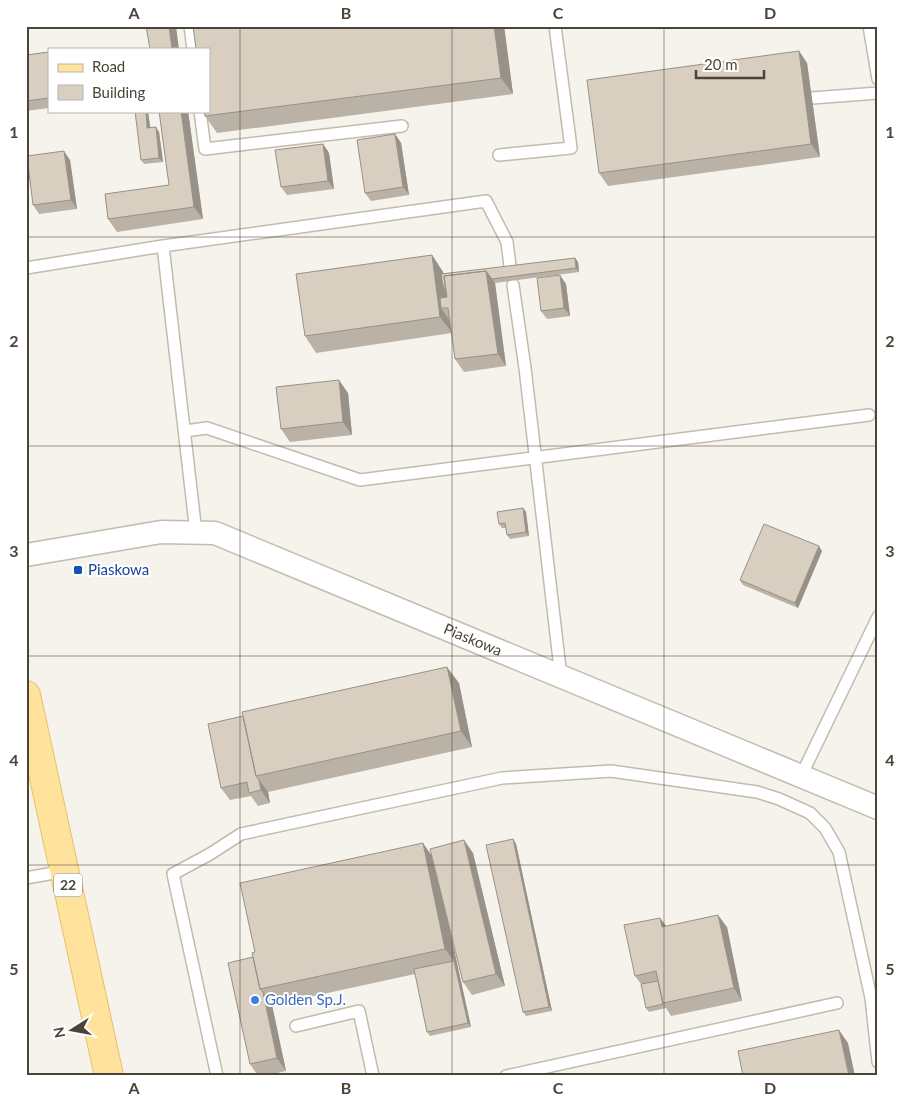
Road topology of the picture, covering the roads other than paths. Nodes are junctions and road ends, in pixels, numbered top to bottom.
1 (190, 26) edge
2 (560, 26) edge
3 (869, 26) edge
4 (555, 27) edge
5 (193, 48) edge
6 (878, 79) edge
7 (878, 93) edge
8 (812, 98) dead end
9 (200, 112) edge
10 (402, 126) dead end
11 (499, 155) dead end
12 (163, 246) junction
13 (510, 266) edge
14 (26, 268) edge
15 (513, 285) dead end
16 (869, 415) dead end
17 (185, 431) junction
18 (535, 457) junction
19 (196, 533) junction
20 (26, 555) edge
21 (878, 617) edge
22 (561, 677) junction
23 (26, 695) edge
24 (801, 776) junction
25 (878, 808) edge
26 (65, 871) junction
27 (26, 878) edge
28 (837, 1003) dead end
29 (296, 1026) dead end
30 (878, 1062) edge
31 (109, 1076) edge
32 (217, 1076) edge
33 (373, 1076) edge
34 (506, 1076) edge

1 - 5 lane
2 - 4 lane
3 - 6 lane
4 - 11 lane
7 - 8 lane
9 - 10 lane
12 - 13 lane
12 - 14 lane
12 - 17 lane
15 - 18 lane
16 - 18 lane
17 - 18 lane
17 - 19 lane
18 - 22 lane
19 - 20 street, Piaskowa
19 - 22 street, Piaskowa
21 - 24 lane
22 - 24 street, Piaskowa
23 - 26 main road, 22
24 - 25 street, Piaskowa
26 - 27 lane
26 - 31 main road, 22
28 - 34 lane
29 - 33 lane
30 - 32 lane

